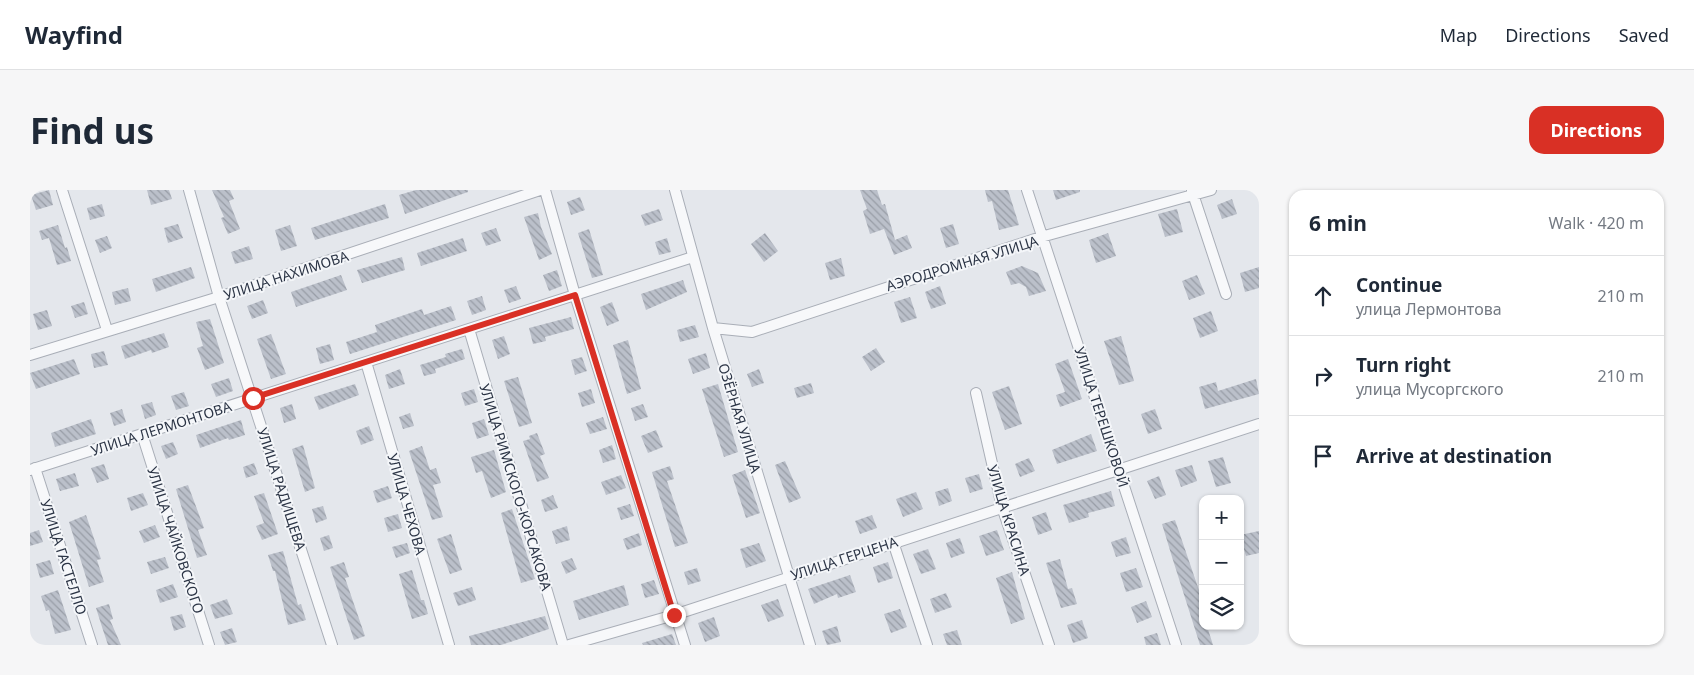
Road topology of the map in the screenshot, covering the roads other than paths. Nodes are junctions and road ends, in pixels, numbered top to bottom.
1 (62, 190) edge
2 (189, 190) edge
3 (540, 190) edge
4 (545, 190) edge
5 (675, 190) edge
6 (1027, 190) edge
7 (1211, 190) edge
8 (1192, 193) edge
9 (1041, 237) junction
10 (693, 257) junction
11 (1226, 294) dead end
12 (575, 295) junction
13 (219, 297) junction
14 (713, 328) junction
15 (469, 329) junction
16 (107, 330) junction
17 (30, 355) edge
18 (366, 362) junction
19 (976, 393) dead end
20 (253, 398) junction
21 (1259, 424) edge
22 (142, 434) junction
23 (33, 469) edge
24 (1119, 469) junction
25 (1002, 507) junction
26 (893, 542) junction
27 (788, 576) junction
28 (674, 615) junction
29 (92, 645) edge
30 (209, 645) edge
31 (332, 645) edge
32 (449, 645) edge
33 (563, 645) edge
34 (569, 645) edge
35 (685, 645) edge
36 (810, 645) edge
37 (927, 645) edge
38 (1049, 645) edge
39 (1176, 645) edge

1 - 16 street
2 - 13 street, УЛИЦА РАДИЩЕВА
3 - 13 street, УЛИЦА НАХИМОВА
4 - 12 street
5 - 10 street, ОЗЁРНАЯ УЛИЦА
6 - 9 street, УЛИЦА ТЕРЕШКОВОЙ
7 - 8 street, АЭРОДРОМНАЯ УЛИЦА
8 - 9 street, АЭРОДРОМНАЯ УЛИЦА
8 - 11 street
9 - 14 street, АЭРОДРОМНАЯ УЛИЦА
9 - 24 street, УЛИЦА ТЕРЕШКОВОЙ
10 - 12 street, УЛИЦА ЛЕРМОНТОВА
10 - 14 street, ОЗЁРНАЯ УЛИЦА
12 - 15 street, УЛИЦА ЛЕРМОНТОВА
12 - 28 street
13 - 16 street, УЛИЦА НАХИМОВА
13 - 20 street, УЛИЦА РАДИЩЕВА
14 - 27 street, ОЗЁРНАЯ УЛИЦА
15 - 18 street, УЛИЦА ЛЕРМОНТОВА
15 - 33 street, УЛИЦА РИМСКОГО-КОРСАКОВА
16 - 17 street, УЛИЦА НАХИМОВА
18 - 20 street, УЛИЦА ЛЕРМОНТОВА
18 - 32 street, УЛИЦА ЧЕХОВА
19 - 25 street, УЛИЦА КРАСИНА
20 - 22 street, УЛИЦА ЛЕРМОНТОВА
20 - 31 street, УЛИЦА РАДИЩЕВА
21 - 24 street, УЛИЦА ГЕРЦЕНА
22 - 23 street, УЛИЦА ЛЕРМОНТОВА
22 - 30 street, УЛИЦА ЧАЙКОВСКОГО
23 - 29 street, УЛИЦА ГАСТЕЛЛО
24 - 25 street, УЛИЦА ГЕРЦЕНА
24 - 39 street, УЛИЦА ТЕРЕШКОВОЙ
25 - 26 street, УЛИЦА ГЕРЦЕНА
25 - 38 street, УЛИЦА КРАСИНА
26 - 27 street, УЛИЦА ГЕРЦЕНА
26 - 37 street
27 - 28 street, УЛИЦА ГЕРЦЕНА
27 - 36 street, ОЗЁРНАЯ УЛИЦА
28 - 34 street, УЛИЦА ГЕРЦЕНА
28 - 35 street

